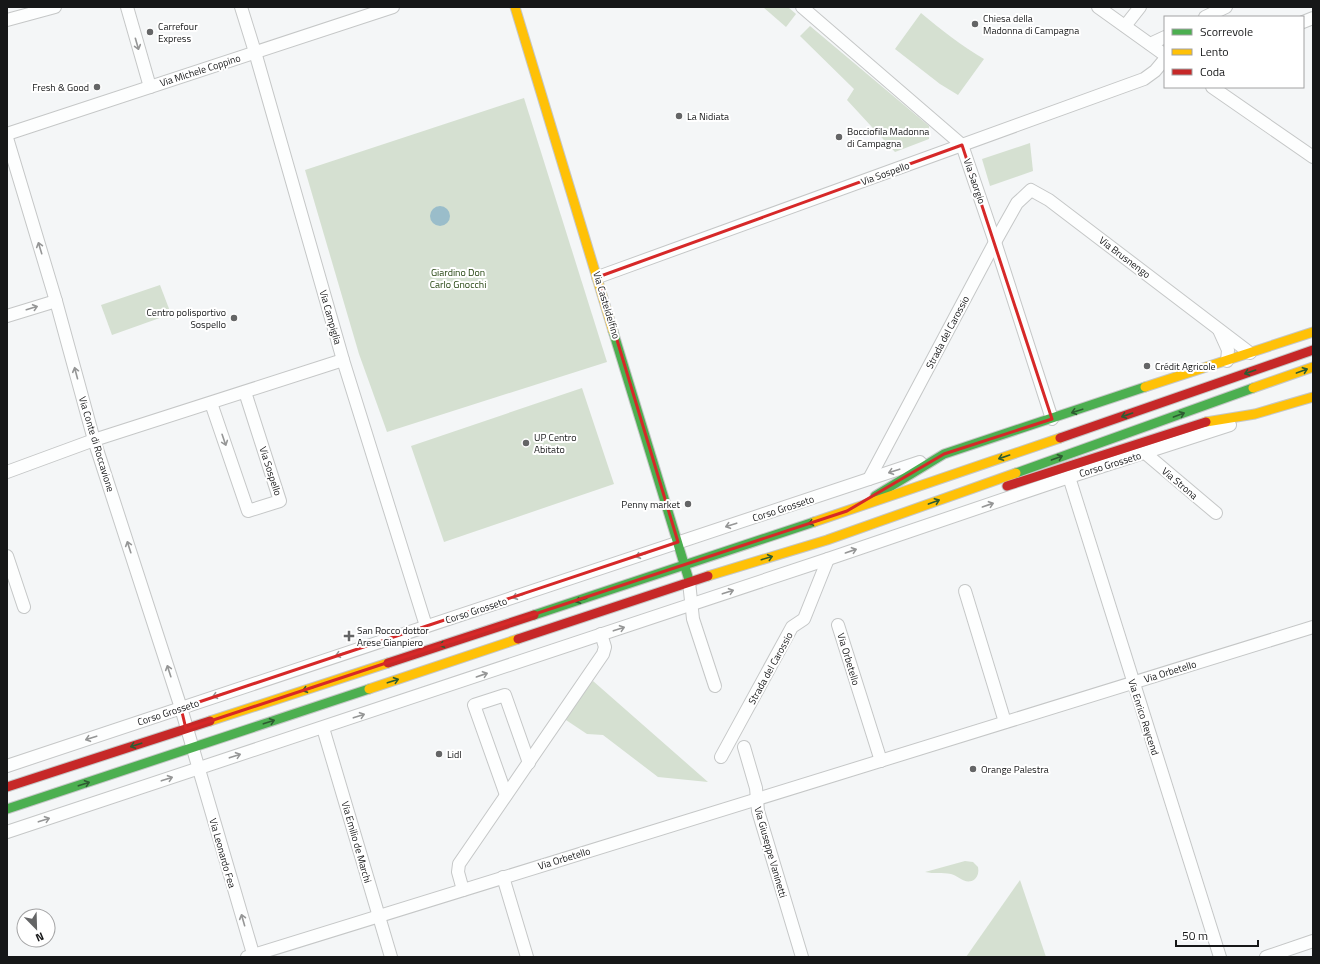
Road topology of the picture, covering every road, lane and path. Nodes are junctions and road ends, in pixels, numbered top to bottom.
1 (55, 7) edge
2 (127, 7) edge
3 (241, 7) edge
4 (393, 7) edge
5 (515, 7) edge
6 (802, 7) edge
7 (1098, 7) edge
8 (1140, 7) edge
9 (1226, 7) edge
10 (1207, 16) edge
11 (7, 20) edge
12 (1126, 26) junction
13 (1164, 37) edge
14 (1150, 44) junction
15 (255, 52) junction
16 (1164, 54) edge
17 (1164, 60) edge
18 (150, 87) junction
19 (1213, 88) edge
20 (7, 134) edge
21 (7, 138) edge
22 (962, 145) junction
23 (1313, 157) edge
24 (1031, 190) joint
25 (995, 242) junction
26 (598, 277) junction
27 (56, 301) junction
28 (7, 316) edge
29 (1217, 327) junction
30 (1313, 332) edge
31 (1313, 350) edge
32 (1250, 353) junction
33 (343, 360) junction
34 (1227, 361) junction
35 (1313, 367) edge
36 (245, 392) junction
37 (1313, 397) edge
38 (211, 403) junction
39 (1277, 409) junction
40 (1052, 419) junction
41 (94, 440) junction
42 (1145, 453) junction
43 (944, 454) junction
44 (7, 472) edge
45 (1069, 477) junction
46 (869, 479) junction
47 (847, 511) junction
48 (1216, 513) dead end
49 (832, 538) junction
50 (678, 542) junction
51 (7, 556) edge
52 (828, 559) junction
53 (684, 566) junction
54 (689, 582) junction
55 (964, 591) dead end
56 (691, 605) junction
57 (24, 607) dead end
58 (838, 625) dead end
59 (426, 626) junction
60 (1313, 627) edge
61 (601, 634) junction
62 (1133, 683) junction
63 (715, 686) dead end
64 (181, 708) junction
65 (1005, 722) junction
66 (323, 728) junction
67 (186, 729) junction
68 (744, 747) dead end
69 (192, 748) junction
70 (721, 757) dead end
71 (881, 761) junction
72 (529, 762) junction
73 (7, 766) edge
74 (198, 768) junction
75 (7, 787) edge
76 (506, 795) junction
77 (757, 799) junction
78 (7, 809) edge
79 (7, 832) edge
80 (503, 877) junction
81 (463, 890) junction
82 (378, 916) junction
83 (1313, 941) edge
84 (251, 956) edge
85 (391, 957) edge
86 (527, 957) edge
87 (802, 957) edge
88 (1220, 957) edge
89 (1266, 957) edge

1 - 11 street
2 -> 18 street
3 - 15 street, Via Campiglia
4 - 15 street, Via Michele Coppino
5 - 26 main road, Via Casteldelfino
6 - 22 street, Via Saorgio
7 - 12 street
8 - 12 street
9 - 10 street
12 - 14 street
13 - 14 street
14 - 16 street
15 - 18 street, Via Michele Coppino
15 - 33 street, Via Campiglia
17 - 22 street, Via Sospello
18 - 20 street, Via Michele Coppino
19 - 23 street
27 -> 21 street, Via Conte di Roccavione
22 - 25 street, Via Saorgio
22 - 26 street, Via Sospello
24 - 25 street, Strada del Carossio
24 - 29 street, Via Brusnengo
25 - 40 street, Via Saorgio
25 - 46 street, Strada del Carossio
26 - 50 main road, Via Casteldelfino
28 -> 27 street
41 -> 27 street, Via Conte di Roccavione
29 - 32 street, Via Brusnengo
29 - 34 street, Via Brusnengo
30 - 32 main road, Corso Grosseto
31 -> 47 main road, Corso Grosseto
32 - 34 main road, Corso Grosseto
33 - 36 street
33 - 59 street, Via Campiglia
34 -> 40 main road, Corso Grosseto
49 -> 35 main road, Corso Grosseto
36 - 38 street
38 -> 36 street, Via Sospello
37 - 39 main road, Corso Grosseto
38 - 41 street
39 - 42 street, Corso Grosseto
39 - 49 main road, Corso Grosseto
40 - 43 main road, Corso Grosseto
41 - 44 street
64 -> 41 street, Via Conte di Roccavione
42 - 45 street, Corso Grosseto
42 - 48 street, Via Strona
43 -> 46 street, Corso Grosseto
43 - 47 main road, Corso Grosseto
52 -> 45 street, Corso Grosseto
45 - 62 street, Via Enrico Reycend
46 -> 50 street, Corso Grosseto
47 -> 53 main road, Corso Grosseto
54 -> 49 main road, Corso Grosseto
50 - 53 main road, Via Casteldelfino
50 -> 59 street, Corso Grosseto
51 - 57 street
56 -> 52 street, Corso Grosseto
52 - 70 street, Strada del Carossio
53 - 54 main road, Via Casteldelfino
53 -> 67 main road, Corso Grosseto
54 - 56 street, Via Casteldelfino
69 -> 54 main road, Corso Grosseto
55 - 65 street
61 -> 56 street, Corso Grosseto
56 - 63 street
58 - 71 street, Via Orbetello
59 -> 64 street, Corso Grosseto
60 - 62 street, Via Orbetello
66 -> 61 street, Corso Grosseto
61 - 72 street
62 - 65 street, Via Orbetello
62 - 88 street, Via Enrico Reycend
64 - 67 street, Via Conte di Roccavione
64 -> 73 street, Corso Grosseto
65 - 71 street, Via Orbetello
74 -> 66 street, Corso Grosseto
66 - 82 street, Via Emilio de Marchi
67 - 69 street, Via Conte di Roccavione
67 -> 75 main road, Corso Grosseto
68 - 77 street, Via Giuseppe Vaninetti
69 - 74 street, Via Leonardo Fea
78 -> 69 main road, Corso Grosseto
71 - 77 street, Via Orbetello
72 - 76 street
72 - 76 street
79 -> 74 street, Corso Grosseto
84 -> 74 street, Via Leonardo Fea
76 - 81 street
77 - 80 street, Via Orbetello
77 - 87 street, Via Giuseppe Vaninetti
80 - 81 street, Via Orbetello
80 - 86 street
81 - 82 street, Via Orbetello
82 - 84 street, Via Orbetello
82 - 85 street, Via Emilio de Marchi
83 - 89 street

